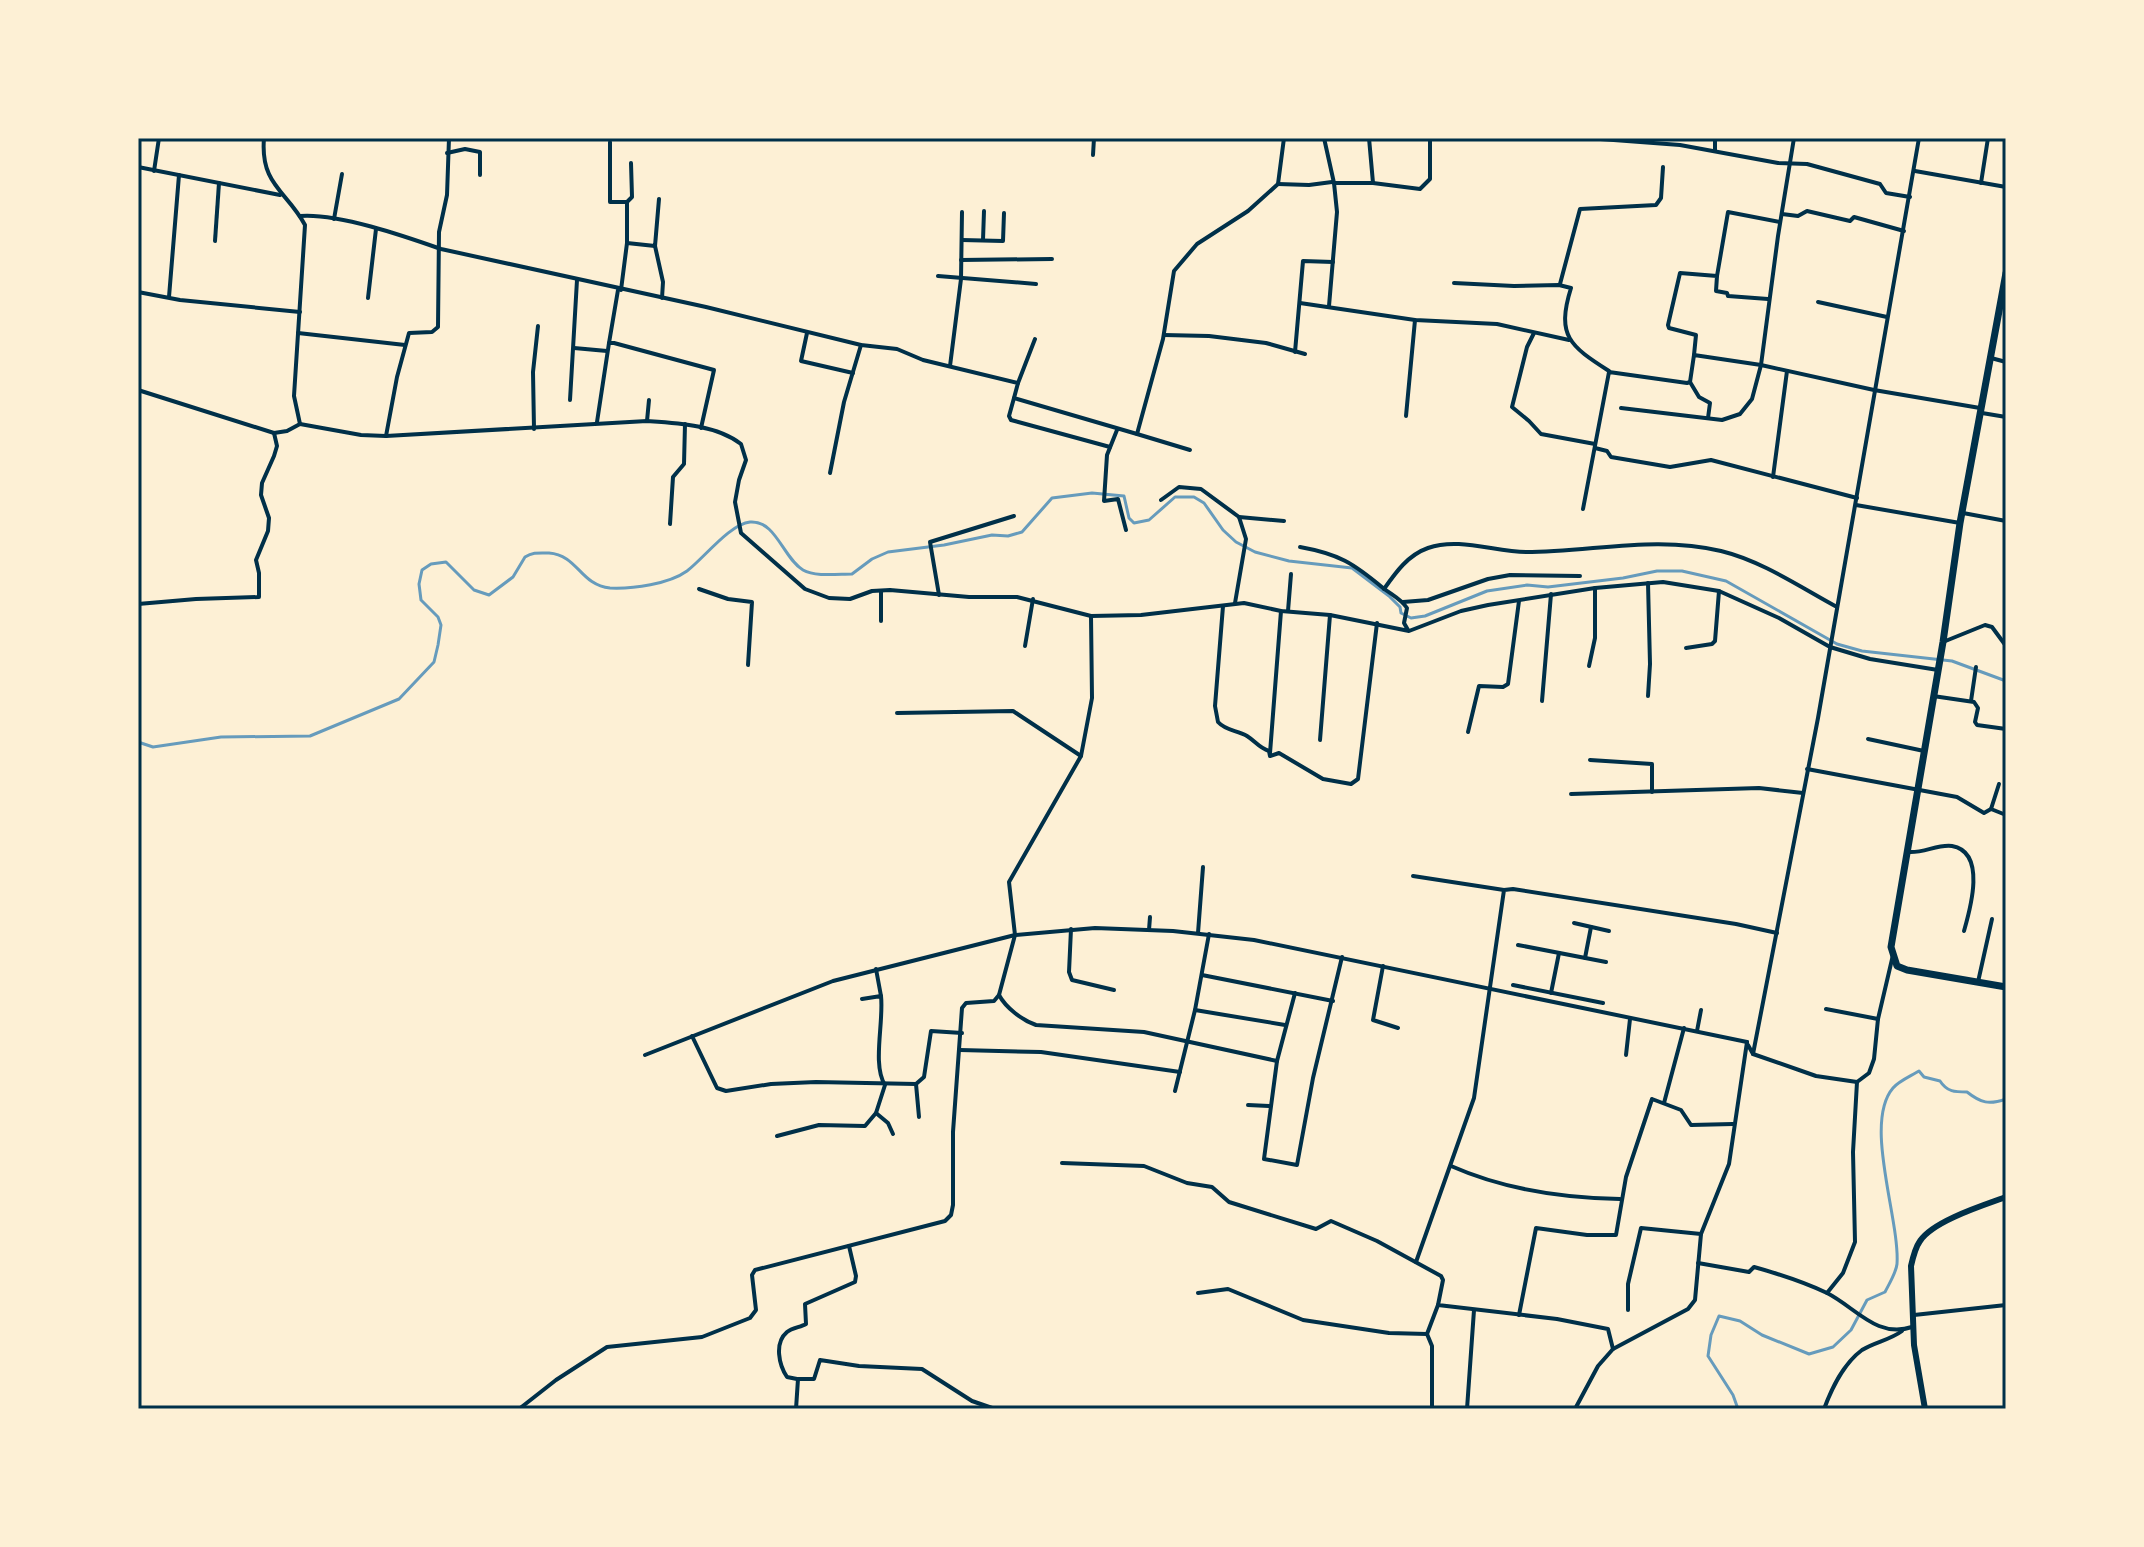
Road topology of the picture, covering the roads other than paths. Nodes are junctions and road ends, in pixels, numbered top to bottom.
1 (159, 138) edge
2 (264, 138) edge
3 (449, 138) edge
4 (1094, 138) edge
5 (1284, 138) edge
6 (1324, 138) edge
7 (1369, 138) edge
8 (1430, 138) edge
9 (1586, 138) edge
10 (1681, 138) edge
11 (1715, 138) edge
12 (1794, 138) edge
13 (1919, 138) edge
14 (1988, 138) edge
15 (1631, 139) edge
16 (610, 142) dead end
17 (1680, 145) junction
18 (1715, 150) junction
19 (447, 153) junction
20 (1093, 155) dead end
21 (631, 163) dead end
22 (1792, 163) junction
23 (138, 167) edge
24 (1663, 167) dead end
25 (154, 171) junction
26 (1915, 171) junction
27 (342, 174) dead end
28 (179, 175) junction
29 (480, 175) dead end
30 (1333, 182) junction
31 (219, 183) junction
32 (1373, 183) junction
33 (1981, 183) junction
34 (1278, 184) junction
35 (2006, 187) edge
36 (282, 195) junction
37 (1910, 197) junction
38 (659, 199) dead end
39 (627, 202) junction
40 (984, 211) dead end
41 (962, 212) dead end
42 (1004, 213) dead end
43 (1782, 214) junction
44 (300, 216) junction
45 (334, 219) junction
46 (1780, 222) junction
47 (376, 229) junction
48 (1904, 231) junction
49 (962, 240) junction
50 (215, 241) dead end
51 (983, 241) junction
52 (627, 243) junction
53 (655, 246) junction
54 (441, 249) junction
55 (1052, 259) dead end
56 (961, 260) junction
57 (1333, 262) junction
58 (2006, 273) edge
59 (938, 276) dead end
60 (1717, 276) junction
61 (961, 279) junction
62 (577, 280) junction
63 (1454, 283) dead end
64 (1036, 284) dead end
65 (1559, 285) junction
66 (620, 290) junction
67 (138, 292) edge
68 (169, 297) junction
69 (368, 298) dead end
70 (662, 298) junction
71 (1768, 299) junction
72 (1818, 302) dead end
73 (1300, 303) junction
74 (1329, 306) junction
75 (300, 312) junction
76 (1887, 317) junction
77 (1415, 320) junction
78 (538, 326) dead end
79 (298, 333) junction
80 (807, 333) junction
81 (1534, 333) junction
82 (1164, 335) junction
83 (1035, 339) dead end
84 (1569, 340) junction
85 (609, 343) junction
86 (405, 345) junction
87 (861, 345) junction
88 (573, 348) junction
89 (607, 351) junction
90 (1295, 352) junction
91 (1305, 354) dead end
92 (1694, 355) junction
93 (1991, 358) junction
94 (2006, 362) edge
95 (1761, 365) junction
96 (950, 366) junction
97 (1787, 371) junction
98 (1609, 372) junction
99 (853, 373) junction
100 (1690, 382) junction
101 (1018, 383) junction
102 (138, 390) edge
103 (1874, 390) junction
104 (1014, 398) junction
105 (570, 400) dead end
106 (649, 400) dead end
107 (1621, 408) dead end
108 (1982, 411) junction
109 (1406, 416) dead end
110 (2006, 417) edge
111 (1708, 418) junction
112 (647, 421) junction
113 (597, 422) junction
114 (300, 424) junction
115 (685, 424) junction
116 (701, 428) junction
117 (534, 429) junction
118 (1117, 430) junction
119 (274, 433) junction
120 (1137, 434) junction
121 (386, 436) junction
122 (1594, 446) junction
123 (1110, 447) junction
124 (1190, 450) dead end
125 (830, 473) dead end
126 (1773, 477) junction
127 (1857, 498) junction
128 (1161, 500) dead end
129 (1856, 505) junction
130 (1583, 509) dead end
131 (1963, 513) junction
132 (1014, 516) dead end
133 (1239, 517) junction
134 (1284, 521) dead end
135 (2006, 521) edge
136 (1960, 523) junction
137 (670, 524) dead end
138 (1126, 530) dead end
139 (1300, 547) dead end
140 (1291, 574) dead end
141 (1580, 576) dead end
142 (1648, 583) junction
143 (1595, 588) junction
144 (699, 589) dead end
145 (1384, 589) junction
146 (881, 591) junction
147 (1719, 591) junction
148 (1551, 594) junction
149 (939, 595) junction
150 (1033, 599) junction
151 (1519, 601) junction
152 (1403, 602) junction
153 (1235, 603) junction
154 (138, 604) edge
155 (1223, 606) junction
156 (1837, 607) junction
157 (1281, 611) junction
158 (1288, 612) junction
159 (1330, 615) junction
160 (1091, 616) junction
161 (881, 621) dead end
162 (1377, 623) junction
163 (1409, 631) junction
164 (1830, 644) junction
165 (1025, 646) dead end
166 (1942, 646) junction
167 (2006, 646) edge
168 (1686, 648) dead end
169 (748, 665) dead end
170 (1589, 666) dead end
171 (1976, 667) dead end
172 (1938, 668) junction
173 (1648, 696) dead end
174 (1933, 696) junction
175 (1542, 701) dead end
176 (1971, 701) junction
177 (897, 713) dead end
178 (2006, 729) edge
179 (1468, 732) dead end
180 (1868, 739) dead end
181 (1320, 740) dead end
182 (1924, 751) junction
183 (1081, 756) junction
184 (1270, 756) junction
185 (1590, 760) dead end
186 (1807, 769) junction
187 (1999, 784) dead end
188 (1916, 789) junction
189 (1652, 792) junction
190 (1803, 793) junction
191 (1571, 794) dead end
192 (1991, 809) junction
193 (2006, 815) edge
194 (1907, 851) junction
195 (1203, 867) dead end
196 (1413, 876) dead end
197 (1504, 890) junction
198 (1150, 917) dead end
199 (1992, 919) dead end
200 (1574, 923) dead end
201 (1591, 927) junction
202 (1071, 929) junction
203 (1149, 930) junction
204 (1609, 931) dead end
205 (1964, 931) dead end
206 (1198, 933) junction
207 (1777, 933) junction
208 (1209, 934) junction
209 (1015, 935) junction
210 (1518, 945) dead end
211 (1559, 953) junction
212 (1893, 954) junction
213 (1342, 957) junction
214 (1585, 958) junction
215 (1606, 962) dead end
216 (1383, 966) junction
217 (876, 969) junction
218 (1201, 975) junction
219 (1977, 984) junction
220 (1513, 985) dead end
221 (2006, 987) edge
222 (1490, 989) junction
223 (1114, 990) dead end
224 (1295, 993) junction
225 (1551, 993) junction
226 (999, 995) junction
227 (881, 996) junction
228 (862, 999) dead end
229 (1333, 1001) junction
230 (1546, 1002) junction
231 (1553, 1003) junction
232 (1603, 1003) dead end
233 (1826, 1009) dead end
234 (1195, 1010) junction
235 (1701, 1010) dead end
236 (1630, 1019) junction
237 (1878, 1019) junction
238 (1285, 1025) junction
239 (1398, 1028) dead end
240 (1684, 1028) junction
241 (1697, 1031) junction
242 (962, 1033) junction
243 (692, 1036) junction
244 (1188, 1039) junction
245 (1747, 1042) junction
246 (960, 1050) junction
247 (1753, 1054) junction
248 (645, 1055) dead end
249 (1626, 1055) dead end
250 (1277, 1061) junction
251 (1180, 1072) junction
252 (1857, 1082) junction
253 (916, 1084) junction
254 (885, 1085) junction
255 (1175, 1091) dead end
256 (1664, 1103) junction
257 (1248, 1105) dead end
258 (1269, 1106) junction
259 (876, 1113) junction
260 (919, 1117) dead end
261 (1733, 1124) junction
262 (893, 1134) dead end
263 (777, 1136) dead end
264 (1062, 1163) dead end
265 (1451, 1166) junction
266 (2006, 1197) edge
267 (1621, 1199) junction
268 (1701, 1234) junction
269 (849, 1246) junction
270 (1416, 1262) junction
271 (1698, 1263) junction
272 (1198, 1293) dead end
273 (1827, 1293) junction
274 (1438, 1305) junction
275 (2006, 1305) edge
276 (1474, 1310) junction
277 (1628, 1310) dead end
278 (1519, 1315) junction
279 (1912, 1316) junction
280 (1912, 1327) junction
281 (1902, 1331) junction
282 (1427, 1334) junction
283 (1613, 1349) junction
284 (798, 1379) junction
285 (519, 1409) edge
286 (796, 1409) edge
287 (995, 1409) edge
288 (1432, 1409) edge
289 (1467, 1409) edge
290 (1575, 1409) edge
291 (1824, 1409) edge
292 (1925, 1409) edge

1 - 25 street
2 - 36 street
3 - 19 street
4 - 20 street
5 - 34 street
6 - 30 street
7 - 32 street
8 - 32 street
9 - 15 street
10 - 17 street
11 - 18 street
12 - 22 street
13 - 26 street
14 - 33 street
15 - 17 street
16 - 39 street
17 - 18 street
18 - 22 street
19 - 29 street
19 - 54 street
21 - 39 street
22 - 37 street
22 - 43 street
23 - 25 street
24 - 65 street
25 - 28 street
26 - 33 street
26 - 37 street
27 - 45 street
28 - 31 street
28 - 68 street
30 - 32 street
30 - 34 street
30 - 57 street
31 - 36 street
31 - 50 street
33 - 35 street
34 - 82 street
36 - 44 street
37 - 48 street
38 - 53 street
39 - 52 street
40 - 51 street
41 - 49 street
42 - 51 street
43 - 46 street
43 - 48 street
44 - 45 street
44 - 75 street
45 - 47 street
46 - 60 street
46 - 71 street
47 - 54 street
47 - 69 street
48 - 76 street
49 - 51 street
49 - 56 street
52 - 53 street
52 - 66 street
53 - 70 street
54 - 62 street
54 - 86 street
55 - 56 street
56 - 61 street
57 - 73 street
57 - 74 street
58 - 93 main road
59 - 61 street
60 - 71 street
60 - 92 street
61 - 64 street
61 - 96 street
62 - 66 street
62 - 88 street
63 - 65 street
65 - 84 street
66 - 70 street
66 - 85 street
67 - 68 street
68 - 75 street
70 - 80 street
71 - 95 street
72 - 76 street
73 - 74 street
73 - 90 street
74 - 77 street
75 - 79 street
76 - 103 street
77 - 81 street
77 - 109 street
78 - 117 street
79 - 86 street
79 - 114 street
80 - 87 street
80 - 99 street
81 - 84 street
81 - 122 street
82 - 90 street
82 - 120 street
83 - 101 street
84 - 98 street
85 - 89 street
85 - 116 street
86 - 121 street
87 - 96 street
87 - 99 street
88 - 89 street
88 - 105 street
89 - 113 street
90 - 91 street
92 - 95 street
92 - 100 street
93 - 94 street
93 - 108 main road
95 - 97 street
95 - 111 street
96 - 101 street
97 - 103 street
97 - 126 street
98 - 100 street
98 - 122 street
99 - 125 street
100 - 111 street
101 - 104 street
102 - 119 street
103 - 108 street
103 - 127 street
104 - 118 street
104 - 123 street
106 - 112 street
107 - 111 street
108 - 110 street
108 - 131 main road
112 - 113 street
112 - 115 street
113 - 117 street
114 - 119 street
114 - 121 street
115 - 116 street
115 - 137 street
116 - 146 street
117 - 121 street
118 - 120 street
118 - 123 street
119 - 154 street
120 - 124 street
122 - 126 street
122 - 130 street
123 - 138 street
126 - 127 street
127 - 129 street
128 - 133 street
129 - 136 street
129 - 156 street
131 - 135 street
131 - 136 main road
132 - 149 street
133 - 134 street
133 - 153 street
136 - 166 main road
139 - 145 street
140 - 158 street
141 - 152 street
142 - 143 street
142 - 147 street
142 - 173 street
143 - 148 street
143 - 170 street
144 - 169 street
145 - 152 street
145 - 156 street
146 - 149 street
146 - 161 street
147 - 164 street
147 - 168 street
148 - 151 street
148 - 175 street
149 - 150 street
150 - 160 street
150 - 165 street
151 - 163 street
151 - 179 street
152 - 163 street
153 - 155 street
153 - 157 street
155 - 160 street
155 - 184 street
156 - 164 street
157 - 158 street
157 - 184 street
158 - 159 street
159 - 162 street
159 - 181 street
160 - 183 street
162 - 163 street
162 - 184 street
164 - 172 street
164 - 186 street
166 - 167 street
166 - 172 main road
171 - 176 street
172 - 174 main road
174 - 176 street
174 - 182 main road
176 - 178 street
177 - 183 street
180 - 182 street
182 - 188 main road
183 - 209 street
185 - 189 street
186 - 188 street
186 - 190 street
187 - 192 street
188 - 192 street
188 - 194 main road
189 - 190 street
189 - 191 street
190 - 207 street
192 - 193 street
194 - 205 street
194 - 212 main road
195 - 206 street
196 - 197 street
197 - 207 street
197 - 222 street
198 - 203 street
199 - 219 street
200 - 201 street
201 - 204 street
201 - 214 street
202 - 203 street
202 - 209 street
202 - 223 street
203 - 206 street
206 - 208 street
207 - 247 street
208 - 213 street
208 - 218 street
209 - 217 street
209 - 226 street
210 - 211 street
211 - 214 street
211 - 225 street
212 - 219 main road
212 - 237 street
213 - 216 street
213 - 229 street
214 - 215 street
216 - 222 street
216 - 239 street
217 - 227 street
217 - 243 street
218 - 224 street
218 - 234 street
219 - 221 main road
220 - 225 street
222 - 230 street
222 - 265 street
224 - 229 street
224 - 238 street
225 - 230 street
225 - 231 street
225 - 232 street
226 - 242 street
226 - 244 street
227 - 228 street
227 - 254 street
229 - 258 street
230 - 231 street
231 - 236 street
233 - 237 street
234 - 238 street
234 - 244 street
235 - 241 street
236 - 240 street
236 - 249 street
237 - 252 street
238 - 250 street
240 - 241 street
240 - 256 street
241 - 245 street
242 - 246 street
242 - 253 street
243 - 248 street
243 - 254 street
244 - 250 street
244 - 251 street
245 - 247 street
245 - 261 street
246 - 251 street
246 - 269 street
247 - 252 street
250 - 258 street
251 - 255 street
252 - 273 street
253 - 254 street
253 - 260 street
254 - 259 street
256 - 261 street
256 - 267 street
257 - 258 street
259 - 262 street
259 - 263 street
261 - 268 street
264 - 270 street
265 - 267 street
265 - 270 street
266 - 279 street
267 - 278 street
268 - 271 street
268 - 277 street
269 - 284 street
269 - 285 street
270 - 274 street
271 - 273 street
271 - 283 street
272 - 282 street
273 - 281 street
274 - 276 street
274 - 282 street
275 - 279 street
276 - 278 street
276 - 289 street
278 - 283 street
279 - 280 street
280 - 281 street
280 - 292 street
281 - 291 street
282 - 288 street
283 - 290 street
284 - 286 street
284 - 287 street

